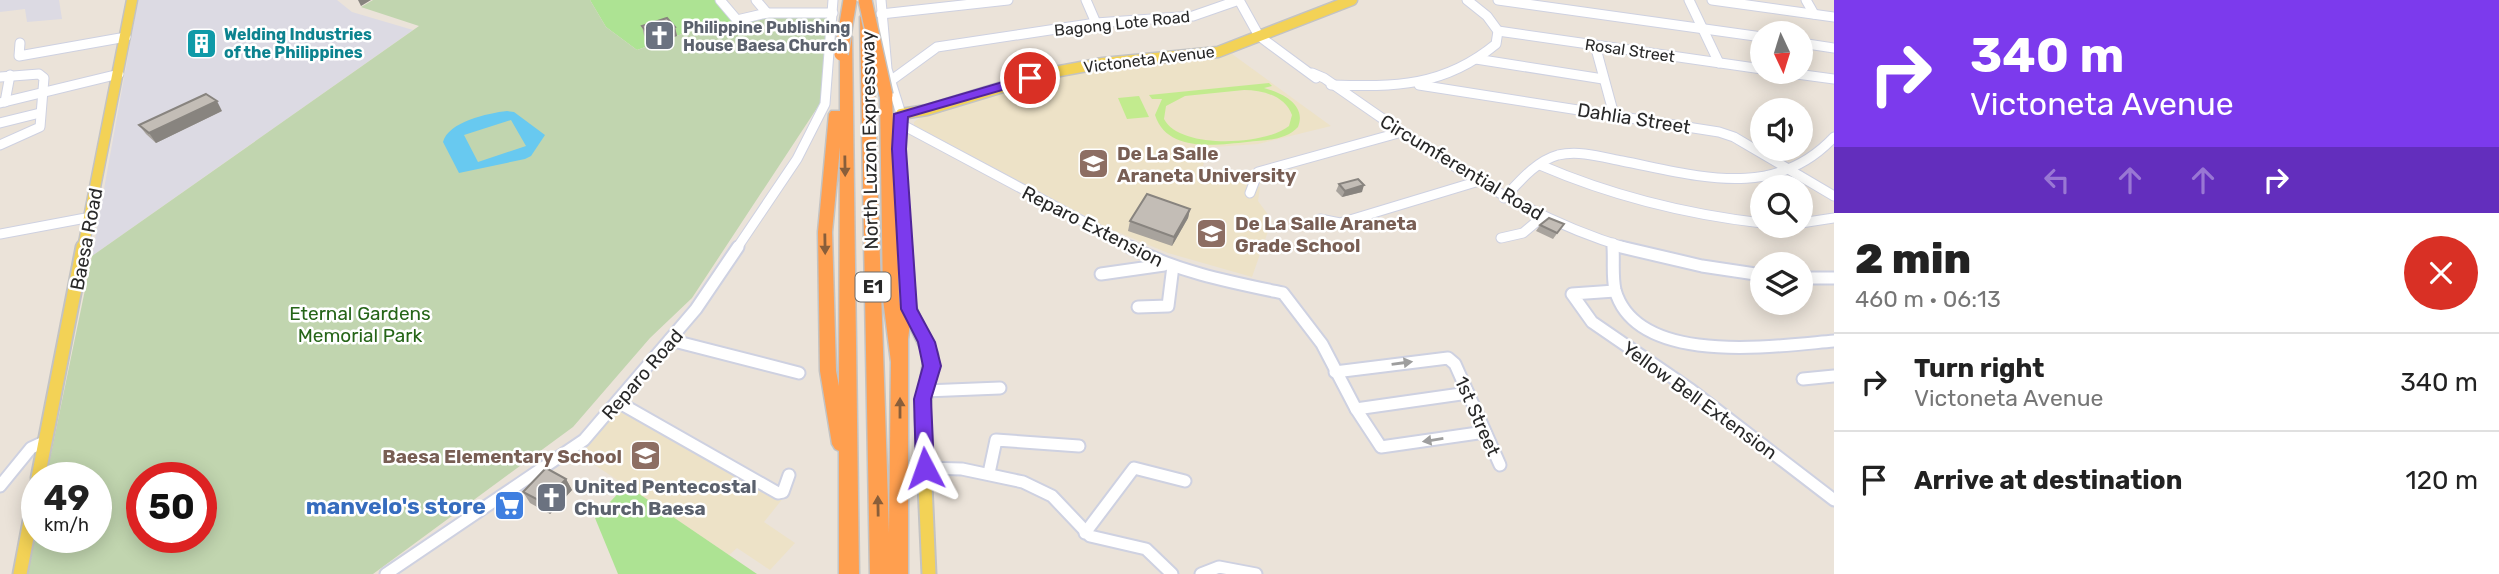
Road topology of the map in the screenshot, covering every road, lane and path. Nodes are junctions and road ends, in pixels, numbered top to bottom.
1 (132, 0) edge
2 (720, 0) edge
3 (756, 0) edge
4 (833, 0) edge
5 (848, 0) edge
6 (865, 0) edge
7 (881, 0) edge
8 (1008, 0) edge
9 (1086, 0) edge
10 (1239, 0) edge
11 (1352, 0) edge
12 (1468, 0) edge
13 (1498, 0) edge
14 (1689, 0) edge
15 (1712, 0) edge
16 (1805, 0) edge
17 (767, 13) junction
18 (833, 13) junction
19 (881, 14) junction
20 (1814, 14) junction
21 (1834, 17) edge
22 (1096, 23) junction
23 (1702, 28) junction
24 (1498, 31) junction
25 (1750, 35) edge
26 (1259, 36) junction
27 (126, 37) junction
28 (20, 43) dead end
29 (1595, 45) junction
30 (1813, 45) edge
31 (1834, 48) edge
32 (1476, 59) junction
33 (1719, 63) junction
34 (1750, 67) edge
35 (119, 74) junction
36 (5, 76) edge
37 (1813, 76) edge
38 (1603, 79) junction
39 (1834, 79) edge
40 (889, 82) junction
41 (1331, 85) junction
42 (1419, 85) junction
43 (43, 93) junction
44 (2, 102) edge
45 (40, 113) junction
46 (1614, 115) junction
47 (900, 119) junction
48 (0, 123) edge
49 (1402, 132) junction
50 (1834, 137) edge
51 (0, 145) edge
52 (1540, 165) junction
53 (1792, 172) junction
54 (1479, 181) junction
55 (1250, 193) dead end
56 (1834, 196) edge
57 (1504, 198) junction
58 (91, 217) junction
59 (1542, 217) junction
60 (1834, 218) edge
61 (1320, 219) dead end
62 (1750, 221) edge
63 (1813, 221) edge
64 (0, 234) edge
65 (1501, 238) dead end
66 (1613, 243) junction
67 (1170, 265) junction
68 (1750, 273) edge
69 (1101, 274) dead end
70 (1813, 278) edge
71 (1834, 278) edge
72 (1615, 291) junction
73 (1138, 307) dead end
74 (909, 309) junction
75 (670, 340) junction
76 (1834, 341) edge
77 (900, 363) junction
78 (1335, 372) junction
79 (800, 373) dead end
80 (1834, 376) edge
81 (1803, 379) dead end
82 (1000, 388) dead end
83 (925, 391) junction
84 (1468, 393) junction
85 (618, 402) junction
86 (1356, 410) junction
87 (1485, 432) junction
88 (44, 442) junction
89 (1079, 446) dead end
90 (41, 462) edge
91 (1500, 465) dead end
92 (925, 468) junction
93 (989, 473) junction
94 (789, 475) dead end
95 (1185, 481) dead end
96 (0, 486) edge
97 (849, 495) junction
98 (1834, 500) edge
99 (1085, 533) junction
100 (24, 553) edge
101 (20, 574) edge
102 (386, 574) edge
103 (849, 574) edge
104 (880, 574) edge
105 (898, 574) edge
106 (929, 574) edge
107 (1172, 574) edge
108 (1201, 574) edge
109 (1256, 574) edge

1 - 27 main road, Baesa Road
2 - 17 street
3 - 17 street
4 - 18 street
5 -> 97 highway, North Luzon Expressway / E1
5 -> 97 highway, bridge
6 - 77 highway, bridge
104 -> 6 highway, North Luzon Expressway / E1
7 - 19 street
8 - 19 street
9 - 22 street
10 - 22 street, Bagong Lote Road
10 - 26 street, Circumferential Road
11 - 26 main road, Victoneta Avenue
12 - 24 street
13 - 23 street
14 - 23 street
15 - 20 street
16 - 20 street
17 - 18 street
18 - 75 street, Reparo Road
19 - 40 street
20 - 21 street
22 - 40 street, Bagong Lote Road
23 - 25 street
23 - 33 street
24 - 29 street, Rosal Street
24 - 32 street
26 - 41 street, Circumferential Road
26 - 47 main road, Victoneta Avenue
27 - 28 street
27 - 35 main road, Baesa Road
29 - 33 street, Rosal Street
29 - 38 street
30 - 31 street
32 - 38 street
32 - 42 street
33 - 34 street, Rosal Street
35 - 43 street
35 - 58 main road, Baesa Road
36 - 43 street
36 - 44 street
37 - 39 street
38 - 46 street
40 - 47 street
41 - 42 street, Dahlia Street
41 - 49 street, Circumferential Road
42 - 46 street, Dahlia Street
43 - 44 street
43 - 45 street
45 - 48 street
45 - 51 street
46 - 53 street, Dahlia Street
47 - 67 street, Reparo Extension
47 - 74 main road
49 - 54 street, Circumferential Road
49 - 55 street
50 - 53 street
52 - 53 street
52 - 57 street
52 - 62 street
53 - 56 street, Dahlia Street
54 - 57 street, Circumferential Road
54 - 61 street
57 - 59 street, Circumferential Road
58 - 64 street
58 - 88 main road, Baesa Road
59 - 65 street
59 - 66 street, Circumferential Road
60 - 63 street
66 - 68 street, Circumferential Road
66 - 72 street
67 - 69 street
67 - 73 street
67 - 78 street, Reparo Extension
70 - 71 street
72 - 76 street
72 - 98 street, Yellow Bell Extension
74 - 77 highway
74 - 83 main road
75 - 79 street
75 - 85 street, Reparo Road
105 -> 77 highway
78 -> 84 street, 1st Street
78 - 86 street, Reparo Extension
80 - 81 street
82 - 83 street
83 - 92 main road
84 - 86 street
84 - 87 street, 1st Street
85 - 94 street
85 - 102 street, Reparo Road
87 -> 86 street, Reparo Extension
87 - 91 street, 1st Street
88 - 90 main road, Baesa Road
88 - 96 street
89 - 93 street
92 - 93 street
92 - 106 main road
93 - 99 street
95 - 99 street
97 - 103 highway, North Luzon Expressway / E1
99 - 107 street
100 - 101 main road
108 - 109 street

